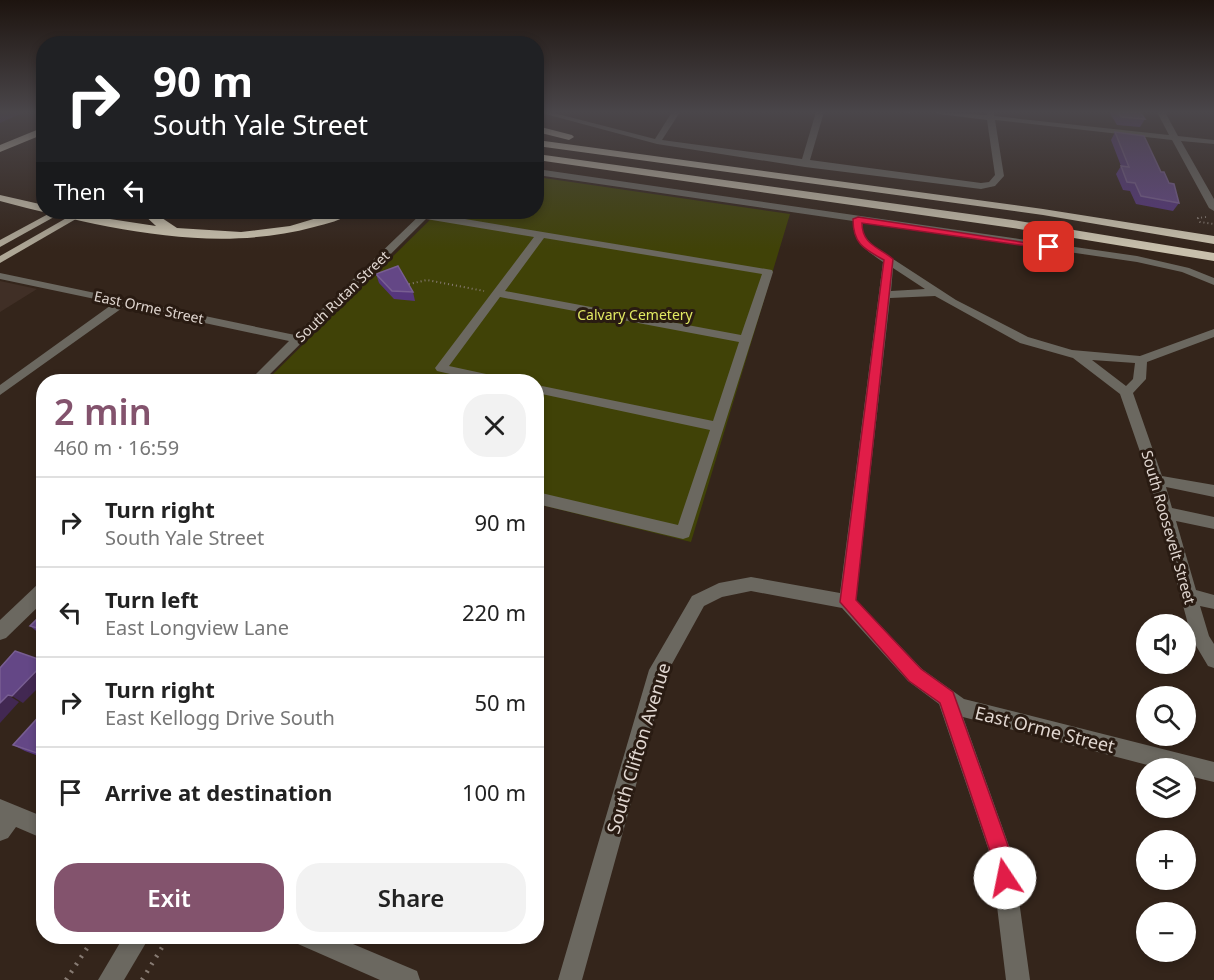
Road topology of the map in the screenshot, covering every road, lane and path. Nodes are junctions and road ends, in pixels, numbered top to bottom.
1 (544, 158) edge
2 (651, 158) edge
3 (679, 158) edge
4 (763, 158) edge
5 (807, 158) edge
6 (997, 158) edge
7 (1187, 158) edge
8 (805, 164) junction
9 (730, 168) junction
10 (544, 173) edge
11 (36, 195) edge
12 (0, 197) edge
13 (36, 207) edge
14 (1214, 208) edge
15 (43, 219) edge
16 (70, 219) edge
17 (106, 219) edge
18 (153, 219) edge
19 (328, 219) edge
20 (421, 219) edge
21 (453, 219) edge
22 (858, 219) junction
23 (187, 234) junction
24 (541, 235) junction
25 (1214, 240) edge
26 (0, 244) edge
27 (1214, 257) edge
28 (889, 259) junction
29 (0, 260) edge
30 (0, 276) edge
31 (1214, 282) edge
32 (405, 285) edge
33 (939, 292) junction
34 (497, 293) junction
35 (884, 295) junction
36 (123, 302) junction
37 (1214, 333) edge
38 (298, 339) junction
39 (746, 340) junction
40 (1076, 354) junction
41 (1141, 360) junction
42 (262, 374) edge
43 (468, 374) edge
44 (544, 390) edge
45 (0, 391) edge
46 (1126, 392) junction
47 (718, 427) junction
48 (1156, 480) junction
49 (1214, 491) edge
50 (544, 500) edge
51 (1166, 513) junction
52 (1214, 523) edge
53 (1189, 596) junction
54 (36, 597) edge
55 (848, 602) junction
56 (1214, 602) edge
57 (0, 632) edge
58 (1211, 651) edge
59 (947, 698) junction
60 (1214, 772) edge
61 (4, 818) edge
62 (36, 826) edge
63 (91, 944) edge
64 (133, 944) edge
65 (164, 944) edge
66 (325, 944) edge
67 (66, 980) edge
68 (110, 980) edge
69 (142, 980) edge
70 (408, 980) edge
71 (570, 980) edge
72 (1018, 980) edge

1 - 27 highway
2 - 9 highway
3 - 9 highway
4 - 8 street
5 - 8 street
6 - 8 street
7 - 14 street
9 - 25 highway
10 - 22 street
11 - 12 highway
12 - 13 highway
15 - 26 main road
16 - 29 main road
17 - 23 highway
18 - 23 highway
19 - 23 highway
20 - 38 street, South Rutan Street
21 - 24 street
22 - 28 street
22 - 31 street
24 - 34 street
24 - 39 street
28 - 33 street
28 - 35 street
30 - 36 street, East Orme Street
32 - 34 path
33 - 35 street
33 - 40 street
34 - 39 street
34 - 43 street
35 - 55 street
36 - 38 street, East Orme Street
36 - 45 street
37 - 41 street
38 - 42 street, South Rutan Street
39 - 47 street
40 - 41 street
40 - 46 street
41 - 46 street
44 - 47 street
46 - 48 street, South Roosevelt Street
47 - 50 street
48 - 49 street
48 - 51 street, South Roosevelt Street
51 - 52 street
51 - 53 street, South Roosevelt Street
53 - 56 street
53 - 58 street, South Roosevelt Street
54 - 57 street
55 - 59 street, East Orme Street
55 - 71 street, South Clifton Avenue
59 - 60 street, East Orme Street
59 - 72 street
61 - 62 street
63 - 67 path
64 - 68 street
65 - 69 path
66 - 70 street

